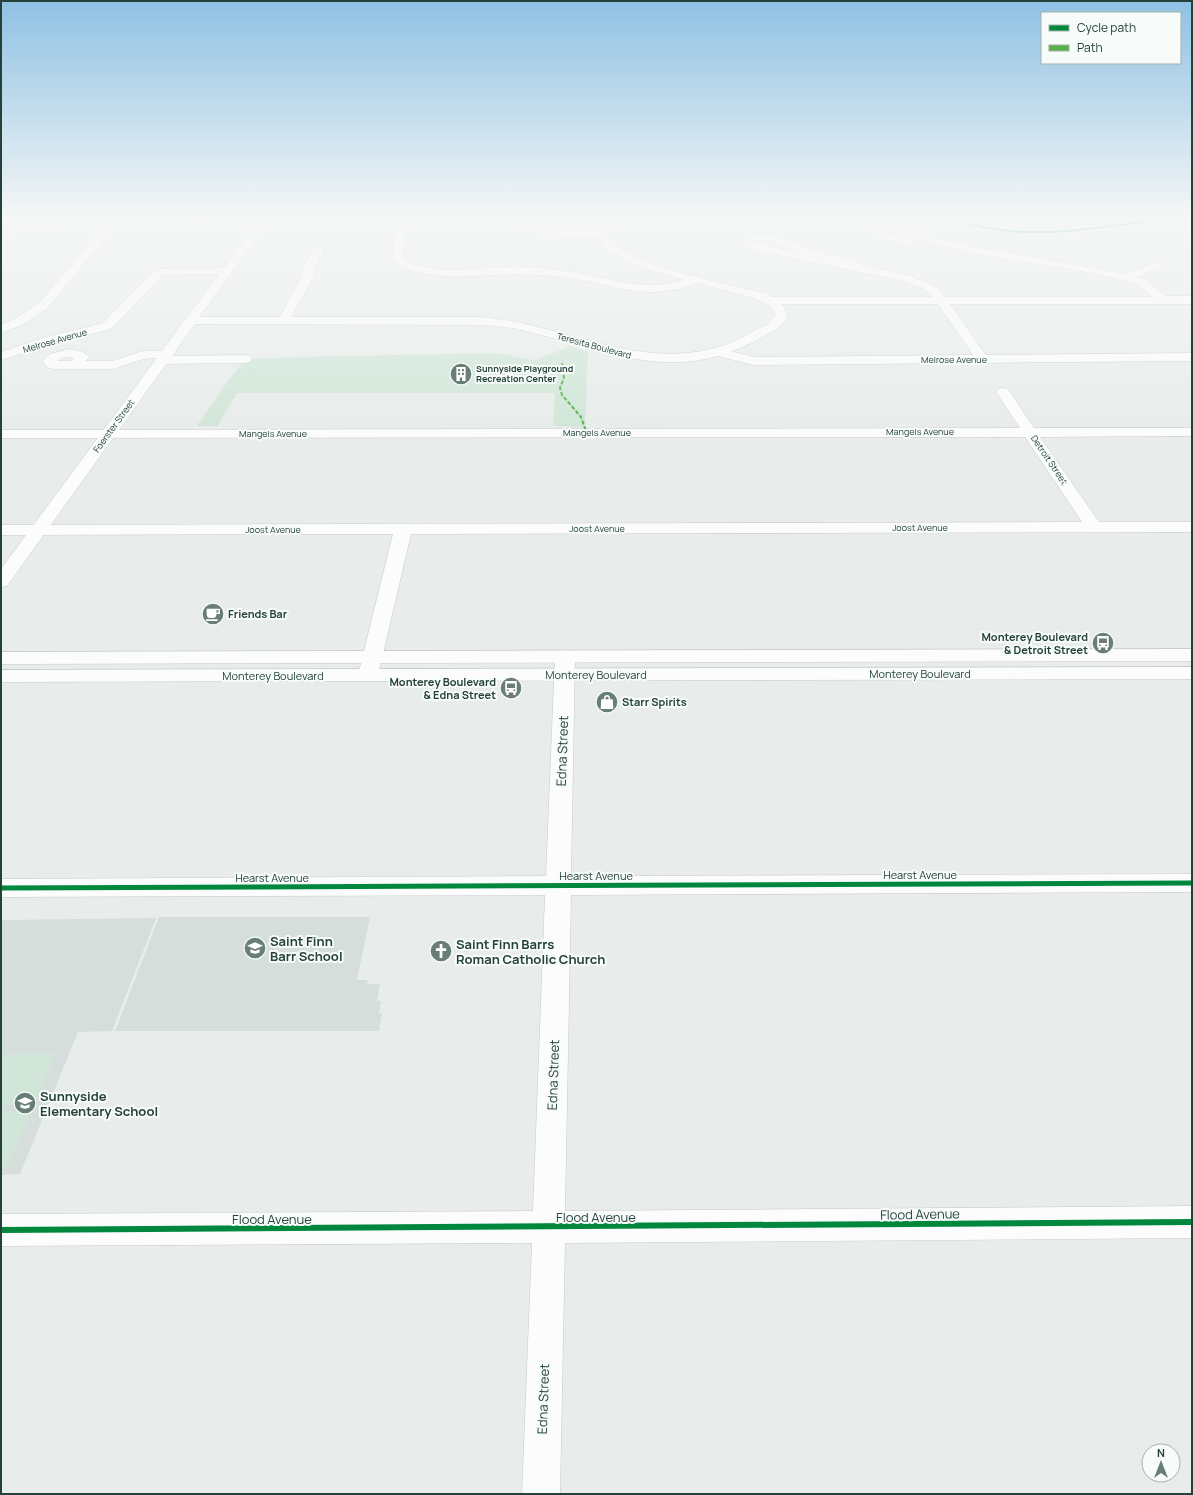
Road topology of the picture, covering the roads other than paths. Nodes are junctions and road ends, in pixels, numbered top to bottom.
1 (60, 287) edge
2 (144, 287) edge
3 (216, 287) edge
4 (302, 287) edge
5 (626, 287) edge
6 (671, 287) edge
7 (724, 287) edge
8 (928, 287) edge
9 (1147, 287) edge
10 (943, 300) junction
11 (1162, 300) junction
12 (1192, 300) edge
13 (771, 301) junction
14 (192, 320) junction
15 (284, 320) junction
16 (1, 329) edge
17 (718, 352) junction
18 (1, 356) edge
19 (164, 357) junction
20 (1192, 357) edge
21 (245, 359) dead end
22 (983, 360) junction
23 (76, 365) dead end
24 (1003, 392) dead end
25 (1030, 432) junction
26 (1192, 432) edge
27 (1, 434) edge
28 (108, 434) junction
29 (1192, 527) edge
30 (1094, 528) junction
31 (1, 530) edge
32 (39, 530) junction
33 (403, 530) junction
34 (1, 582) edge
35 (1192, 655) edge
36 (1, 658) edge
37 (885, 665) junction
38 (370, 666) junction
39 (564, 666) junction
40 (1192, 673) edge
41 (1, 676) edge
42 (1192, 883) edge
43 (558, 885) junction
44 (1, 888) edge
45 (1192, 1222) edge
46 (548, 1227) junction
47 (1, 1230) edge
48 (541, 1494) edge

1 - 16 street
2 - 18 street, Melrose Avenue
3 - 14 street, Foerster Street
4 - 15 street
5 - 6 street
7 - 13 street
8 - 10 street
9 - 11 street
10 - 11 street
10 - 13 street
10 - 22 street
11 - 12 street
13 - 17 street, Teresita Boulevard
14 - 15 street, Teresita Boulevard
14 - 19 street, Foerster Street
15 - 17 street, Teresita Boulevard
17 - 22 street, Melrose Avenue
19 - 21 street
19 - 23 street
19 - 28 street, Foerster Street
20 - 22 street, Melrose Avenue
24 - 25 street, Detroit Street
25 - 26 street, Mangels Avenue
25 - 28 street, Mangels Avenue
25 - 30 street, Detroit Street
27 - 28 street, Mangels Avenue
28 - 32 street, Foerster Street
29 - 30 street, Joost Avenue
30 - 33 street, Joost Avenue
31 - 32 street, Joost Avenue
32 - 33 street, Joost Avenue
32 - 34 street, Foerster Street
33 - 38 street
35 - 37 street, Monterey Boulevard
36 - 38 street, Monterey Boulevard
37 - 39 street, Monterey Boulevard
37 - 40 street, Monterey Boulevard
38 - 39 street, Monterey Boulevard
38 - 41 street, Monterey Boulevard
39 - 43 street, Edna Street
42 - 43 street, Hearst Avenue
43 - 44 street, Hearst Avenue
43 - 46 street, Edna Street
45 - 46 street, Flood Avenue
46 - 47 street, Flood Avenue
46 - 48 street, Edna Street

